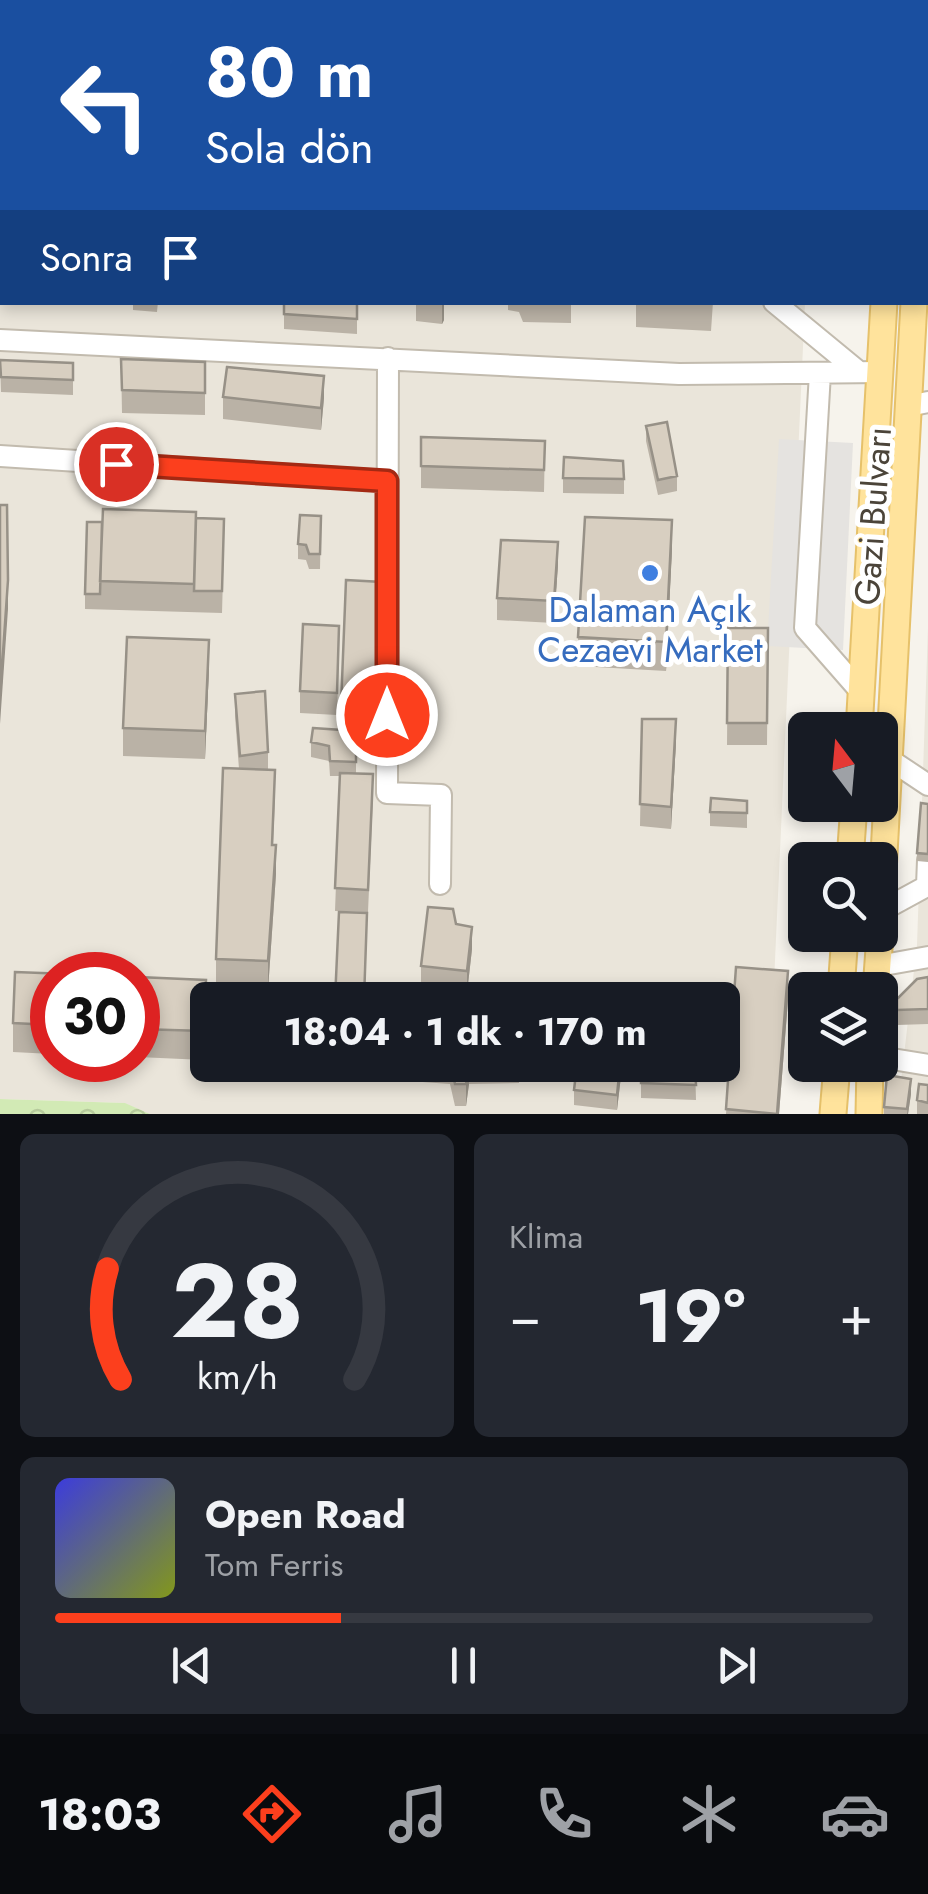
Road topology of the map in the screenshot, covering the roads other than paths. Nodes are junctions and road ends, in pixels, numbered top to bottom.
1 (778, 305) edge
2 (883, 305) edge
3 (914, 305) edge
4 (0, 340) edge
5 (388, 358) junction
6 (820, 372) junction
7 (871, 372) junction
8 (918, 404) edge
9 (0, 456) edge
10 (387, 481) junction
11 (861, 692) junction
12 (860, 712) edge
13 (893, 712) edge
14 (898, 765) edge
15 (928, 786) edge
16 (928, 860) edge
17 (440, 884) dead end
18 (898, 901) edge
19 (928, 957) edge
20 (892, 972) edge
21 (898, 1060) edge
22 (928, 1065) edge
23 (835, 1082) edge
24 (870, 1082) edge
25 (833, 1114) edge
26 (869, 1114) edge

1 - 7 street
2 - 7 main road, Gazi Bulvarı
3 - 8 main road, Gazi Bulvarı
4 - 5 street
5 - 6 street
5 - 10 street
6 - 7 street
6 - 11 street
7 - 11 main road, Gazi Bulvarı
8 - 13 main road, Gazi Bulvarı
9 - 10 street
10 - 17 street
11 - 12 main road, Gazi Bulvarı
14 - 15 street
16 - 18 street
19 - 20 street
21 - 22 street
23 - 25 main road
24 - 26 main road

